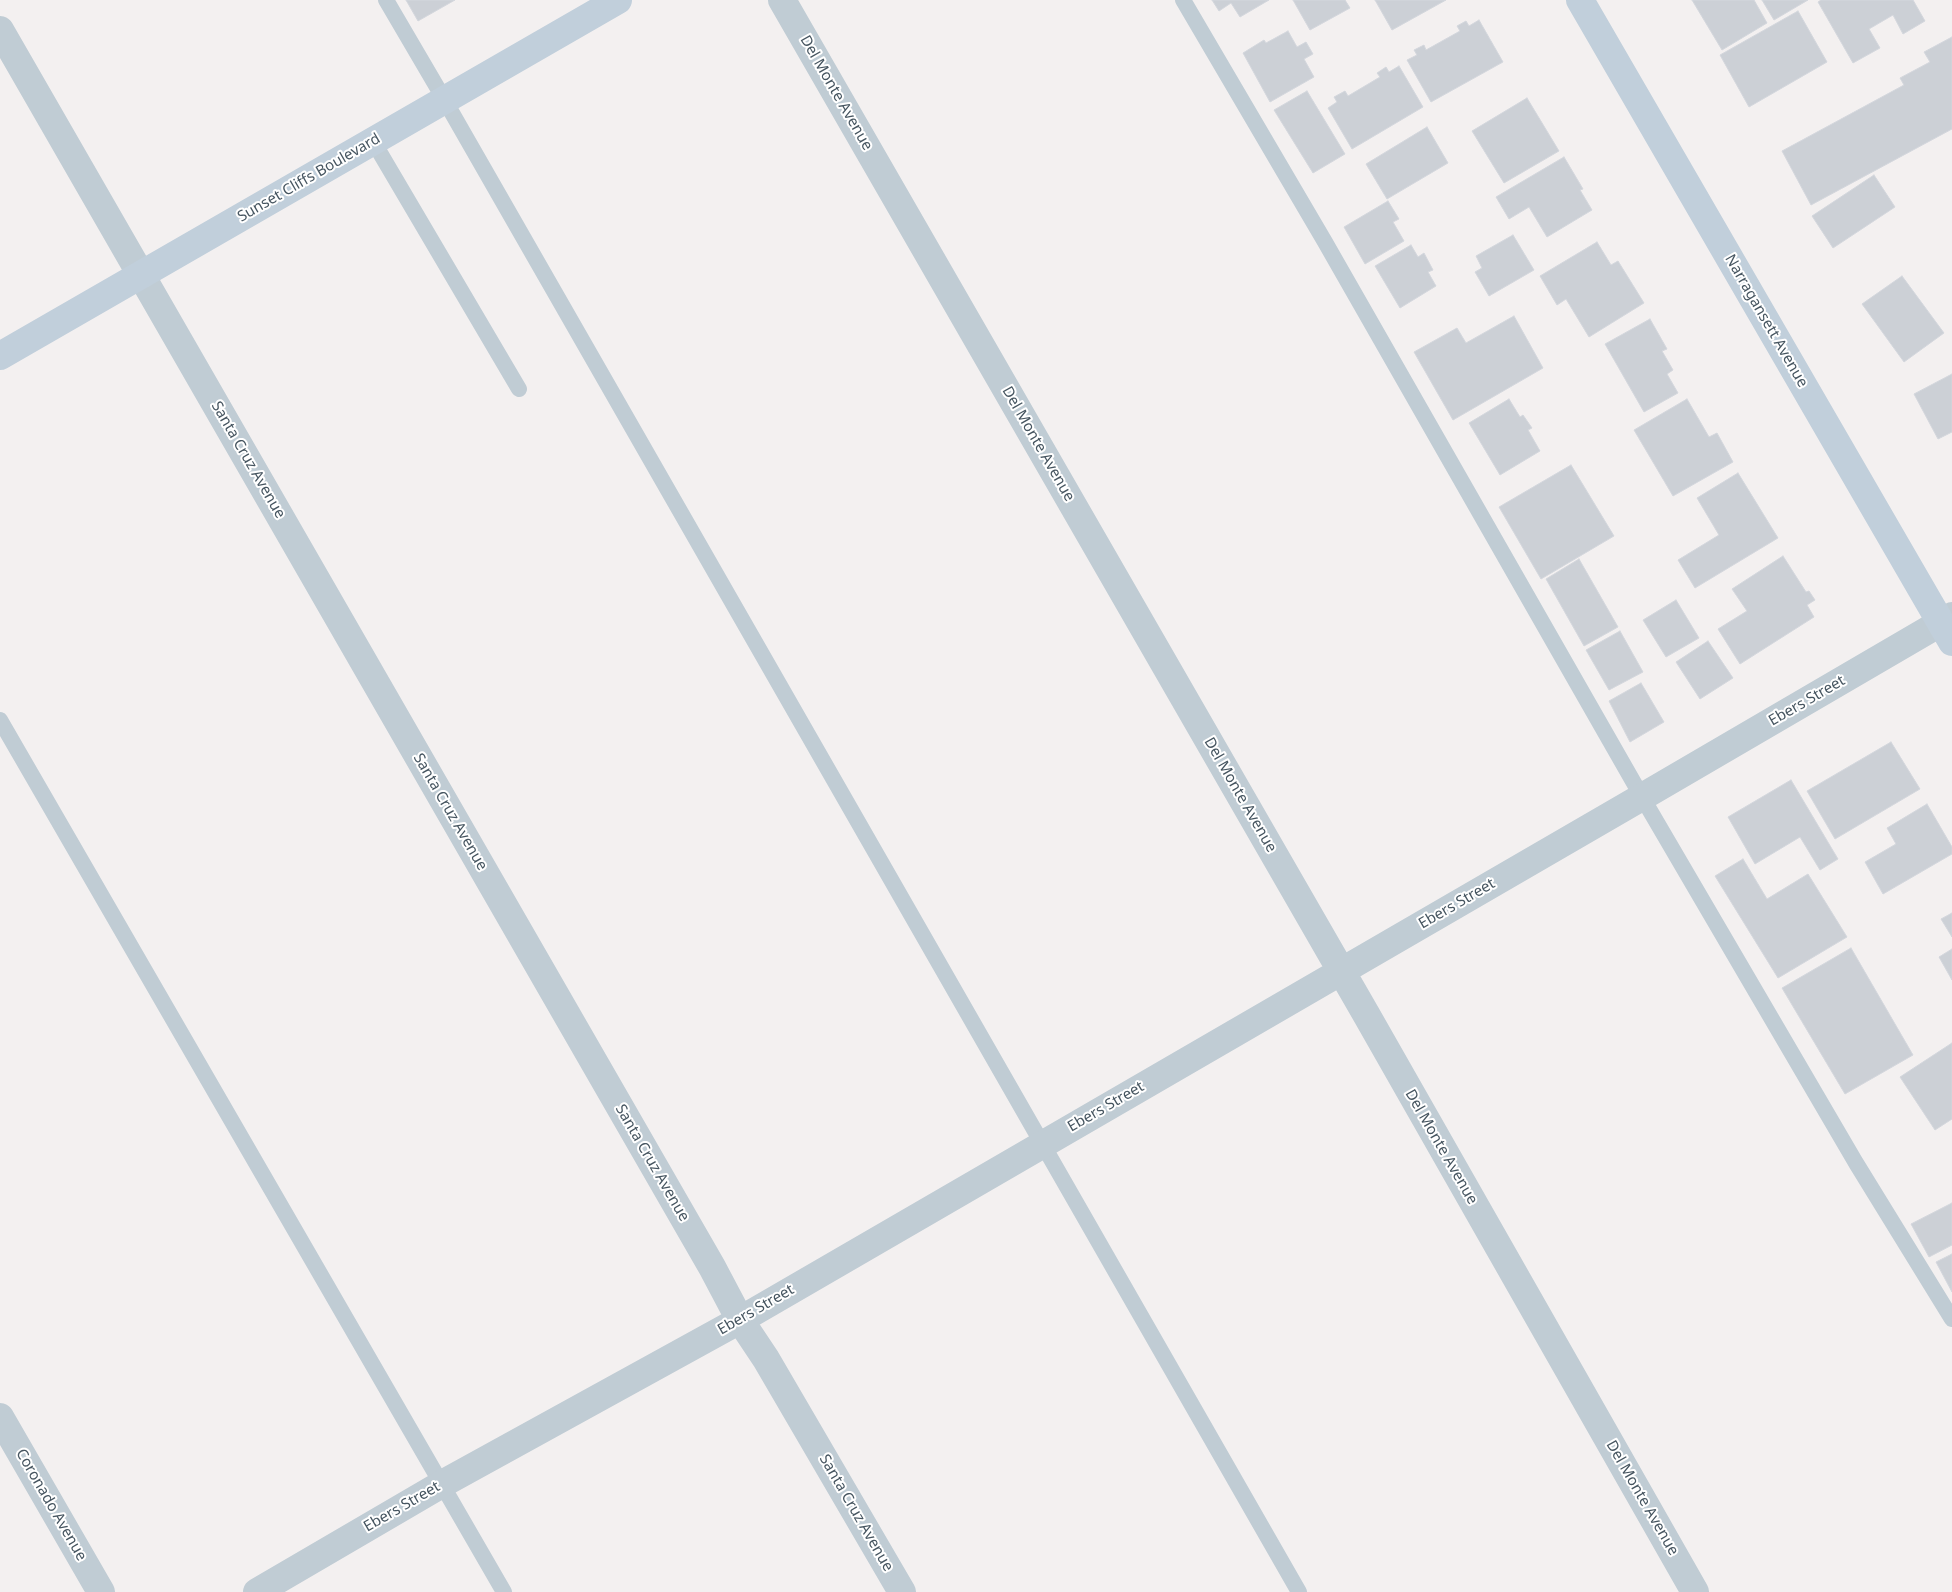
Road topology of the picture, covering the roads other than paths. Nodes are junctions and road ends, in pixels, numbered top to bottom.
1 (386, 0) edge
2 (618, 0) edge
3 (782, 0) edge
4 (1183, 0) edge
5 (1580, 0) edge
6 (0, 30) edge
7 (444, 99) junction
8 (372, 141) junction
9 (140, 275) junction
10 (0, 356) edge
11 (519, 389) dead end
12 (1948, 627) edge
13 (0, 720) edge
14 (1642, 797) junction
15 (1340, 972) junction
16 (1042, 1143) junction
17 (1952, 1319) edge
18 (740, 1320) junction
19 (0, 1417) edge
20 (442, 1484) junction
21 (101, 1592) edge
22 (258, 1592) edge
23 (504, 1592) edge
24 (902, 1592) edge
25 (1299, 1592) edge
26 (1695, 1592) edge

1 - 7 lane
2 - 7 main road, Sunset Cliffs Boulevard
3 - 15 street, Del Monte Avenue
4 - 14 lane
5 - 12 main road, Narragansett Avenue
6 - 9 street, Santa Cruz Avenue
7 - 8 main road, Sunset Cliffs Boulevard
7 - 16 lane
8 - 9 main road, Sunset Cliffs Boulevard
8 - 11 lane
9 - 10 main road, Sunset Cliffs Boulevard
9 - 18 street, Santa Cruz Avenue
12 - 14 street, Ebers Street
13 - 20 lane
14 - 15 street, Ebers Street
14 - 17 lane
15 - 16 street, Ebers Street
15 - 26 street, Del Monte Avenue
16 - 18 street, Ebers Street
16 - 25 lane
18 - 20 street, Ebers Street
18 - 24 street, Santa Cruz Avenue
19 - 21 street, Coronado Avenue
20 - 22 street, Ebers Street
20 - 23 lane

